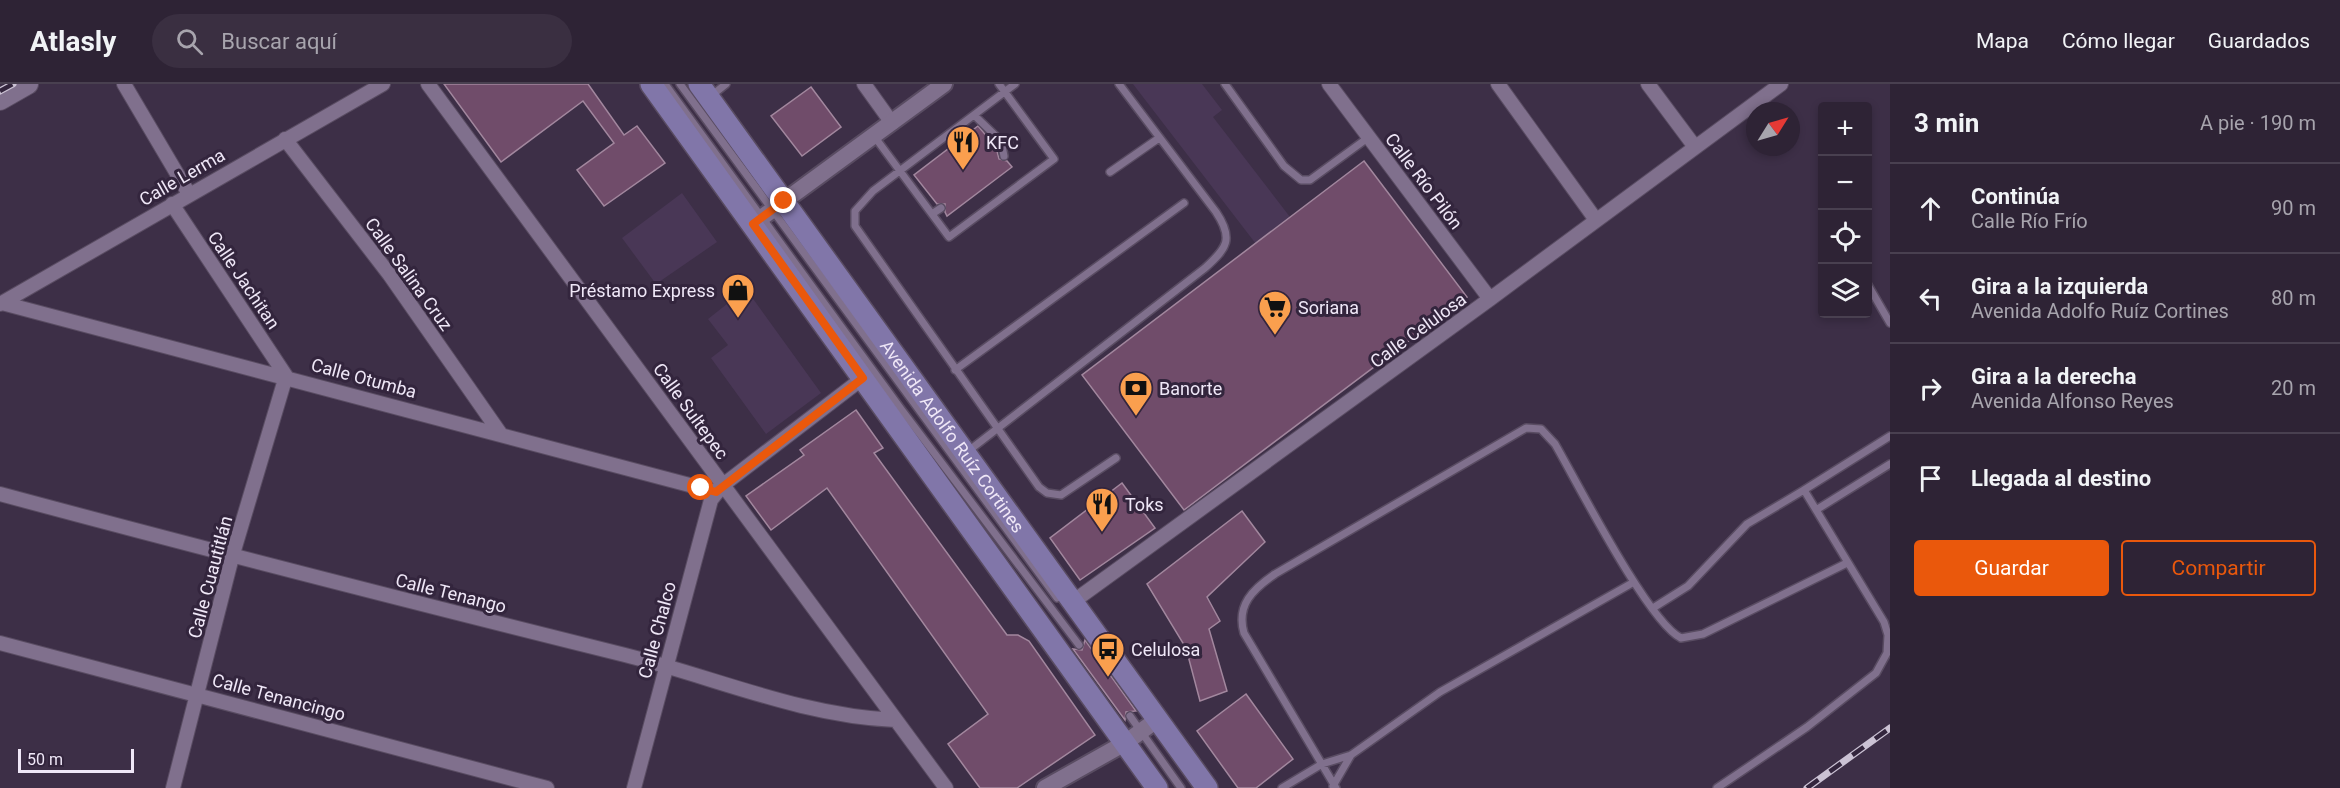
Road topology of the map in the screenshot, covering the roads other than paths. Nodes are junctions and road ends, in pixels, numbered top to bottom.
1 (28, 84) edge
2 (124, 84) edge
3 (383, 84) edge
4 (428, 84) edge
5 (651, 84) edge
6 (666, 84) edge
7 (680, 84) edge
8 (726, 84) edge
9 (864, 84) edge
10 (944, 84) edge
11 (999, 84) edge
12 (1015, 84) edge
13 (1119, 84) edge
14 (1225, 84) edge
15 (1329, 84) edge
16 (1498, 84) edge
17 (1648, 84) edge
18 (1781, 84) edge
19 (704, 91) edge
20 (1004, 92) junction
21 (0, 100) edge
22 (974, 115) junction
23 (892, 123) junction
24 (874, 136) junction
25 (1369, 137) junction
26 (1159, 138) junction
27 (285, 139) junction
28 (1695, 147) junction
29 (1004, 156) dead end
30 (900, 171) junction
31 (1110, 172) dead end
32 (189, 194) junction
33 (1184, 203) dead end
34 (172, 204) junction
35 (941, 208) dead end
36 (768, 213) junction
37 (932, 214) junction
38 (1596, 220) junction
39 (1872, 292) edge
40 (1490, 299) junction
41 (1, 303) edge
42 (1890, 322) edge
43 (955, 370) junction
44 (286, 376) junction
45 (863, 378) junction
46 (998, 428) junction
47 (501, 433) junction
48 (1890, 436) edge
49 (966, 453) junction
50 (1116, 458) dead end
51 (1890, 464) edge
52 (719, 488) junction
53 (1804, 490) junction
54 (0, 494) edge
55 (1816, 510) junction
56 (232, 557) junction
57 (1847, 562) junction
58 (1634, 582) junction
59 (1067, 601) junction
60 (1653, 608) junction
61 (0, 643) edge
62 (1079, 645) dead end
63 (666, 665) junction
64 (198, 694) junction
65 (1130, 716) dead end
66 (895, 720) junction
67 (1145, 729) junction
68 (1351, 755) junction
69 (1322, 764) junction
70 (1334, 787) edge
71 (172, 788) edge
72 (547, 788) edge
73 (634, 788) edge
74 (946, 788) edge
75 (1046, 788) edge
76 (1157, 788) edge
77 (1181, 788) edge
78 (1207, 788) edge
79 (1282, 788) edge
80 (1717, 788) edge

1 - 21 main road
2 - 32 street
3 - 27 street, Calle Lerma
4 - 52 street, Calle Sultepec
5 - 36 main road, Avenida Adolfo Ruíz Cortines
6 - 36 lane
7 - 36 lane
8 - 19 lane
9 - 23 street
10 - 23 street
11 - 20 lane
12 - 20 lane
13 - 26 lane
14 - 25 lane
15 - 25 street, Calle Río Pilón
16 - 38 street
17 - 28 street
18 - 28 street, Calle Celulosa
19 - 36 main road, Avenida Adolfo Ruíz Cortines
20 - 22 lane
20 - 37 lane
22 - 29 lane
22 - 30 lane
23 - 24 street
24 - 30 lane
24 - 36 street
25 - 40 street, Calle Río Pilón
26 - 31 lane
26 - 46 lane
27 - 32 street, Calle Lerma
27 - 47 street, Calle Salina Cruz
28 - 38 street, Calle Celulosa
30 - 37 lane
30 - 43 lane
32 - 34 street, Calle Lerma
33 - 43 lane
34 - 41 street, Calle Lerma
34 - 44 street, Calle Jachitan
35 - 37 lane
36 - 45 main road, Avenida Adolfo Ruíz Cortines
36 - 49 main road, Avenida Adolfo Ruíz Cortines
36 - 59 lane
36 - 62 lane
38 - 40 street, Calle Celulosa
39 - 42 lane
40 - 59 street, Calle Celulosa
41 - 44 street, Calle Otumba
43 - 46 lane
44 - 47 street, Calle Otumba
44 - 56 street, Calle Cuautitlán
45 - 52 street
45 - 67 main road, Avenida Adolfo Ruíz Cortines
46 - 49 lane
46 - 50 lane
47 - 52 street, Calle Otumba
48 - 53 lane
49 - 59 main road, Avenida Adolfo Ruíz Cortines
51 - 55 lane
52 - 63 street, Calle Chalco
52 - 66 street, Calle Sultepec
53 - 55 lane
53 - 60 lane
54 - 56 street, Calle Tenango
55 - 57 lane
56 - 63 street, Calle Tenango
56 - 64 street, Calle Cuautitlán
57 - 60 lane
57 - 80 lane
58 - 60 lane
58 - 68 lane
58 - 69 lane
59 - 67 main road, Avenida Adolfo Ruíz Cortines
61 - 64 street, Calle Tenancingo
63 - 66 street, Calle Tenango
63 - 73 street, Calle Chalco
64 - 71 street, Calle Cuautitlán
64 - 72 street, Calle Tenancingo
65 - 67 lane
66 - 74 street, Calle Sultepec
67 - 75 street
67 - 76 main road, Avenida Adolfo Ruíz Cortines
67 - 77 lane
67 - 78 main road, Avenida Adolfo Ruíz Cortines
68 - 69 lane
68 - 70 lane
69 - 70 lane
69 - 79 lane

